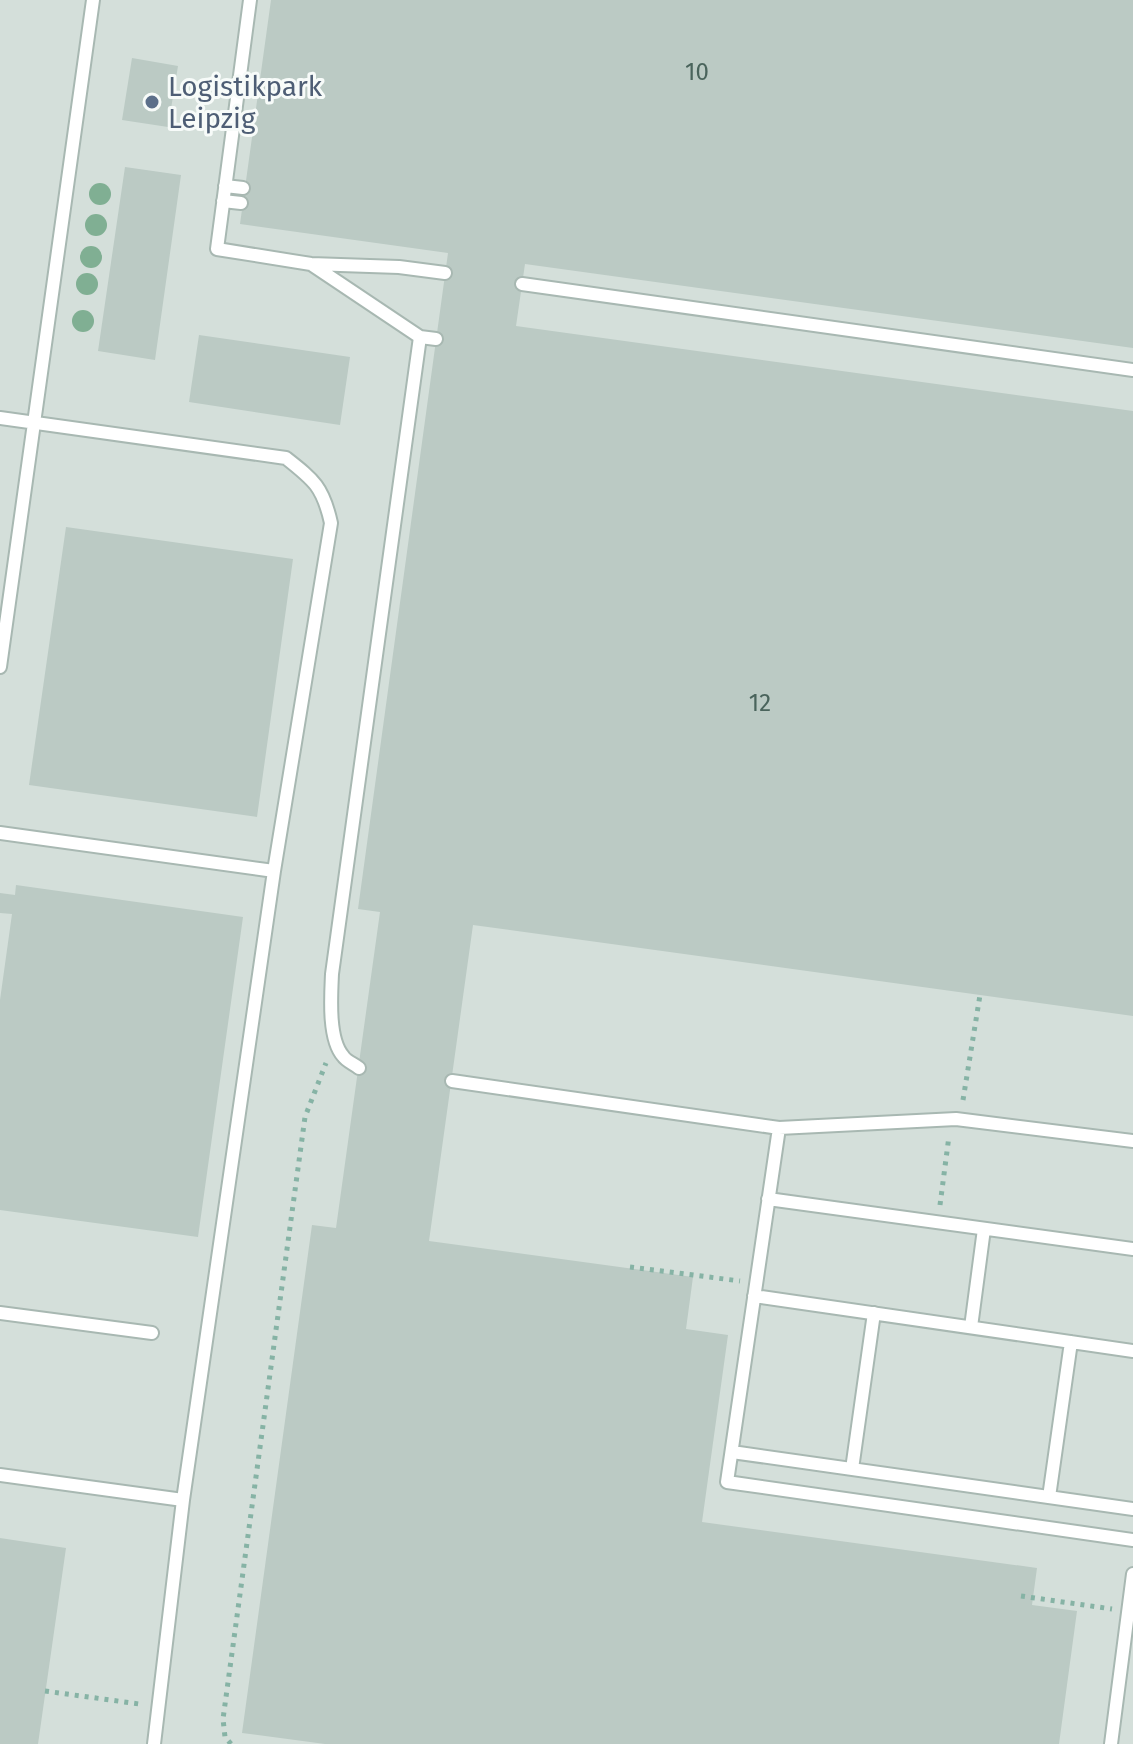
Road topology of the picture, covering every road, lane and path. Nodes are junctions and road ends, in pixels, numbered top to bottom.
1 (93, 0) edge
2 (250, 0) edge
3 (225, 186) junction
4 (243, 188) dead end
5 (223, 201) junction
6 (241, 203) dead end
7 (311, 264) junction
8 (445, 273) dead end
9 (522, 284) dead end
10 (420, 337) junction
11 (436, 339) dead end
12 (1133, 370) edge
13 (0, 418) edge
14 (33, 422) junction
15 (0, 667) edge
16 (0, 833) edge
17 (274, 871) junction
18 (335, 1039) junction
19 (359, 1068) dead end
20 (452, 1081) dead end
21 (779, 1128) junction
22 (1133, 1141) edge
23 (768, 1199) junction
24 (984, 1229) junction
25 (1133, 1249) edge
26 (630, 1267) dead end
27 (755, 1289) junction
28 (0, 1313) edge
29 (874, 1313) junction
30 (971, 1327) junction
31 (152, 1333) dead end
32 (1071, 1342) junction
33 (1133, 1351) edge
34 (732, 1452) junction
35 (852, 1469) junction
36 (0, 1475) edge
37 (1049, 1497) junction
38 (183, 1500) junction
39 (1133, 1509) edge
40 (1133, 1540) edge
41 (1133, 1574) edge
42 (1021, 1596) dead end
43 (1128, 1611) junction
44 (45, 1691) dead end
45 (158, 1707) junction
46 (154, 1744) edge
47 (231, 1744) edge
48 (1111, 1744) edge

1 - 14 lane
2 - 3 lane
3 - 4 lane
3 - 5 lane
5 - 6 lane
5 - 7 lane
7 - 8 lane
7 - 10 lane
9 - 12 lane
10 - 11 lane
10 - 18 lane
13 - 14 lane
14 - 15 lane
14 - 17 lane
16 - 17 lane
17 - 38 lane
18 - 19 lane
18 - 47 path
20 - 21 lane
21 - 22 lane
21 - 23 lane
23 - 24 lane
23 - 27 lane
24 - 25 lane
24 - 30 lane
26 - 27 path
27 - 29 lane
27 - 34 lane
28 - 31 lane
29 - 30 lane
29 - 35 lane
30 - 32 lane
32 - 33 lane
32 - 37 lane
34 - 35 lane
34 - 40 lane
35 - 37 lane
36 - 38 lane
37 - 39 lane
38 - 45 lane
41 - 43 lane
42 - 43 path
43 - 48 lane
44 - 45 path
45 - 46 lane

